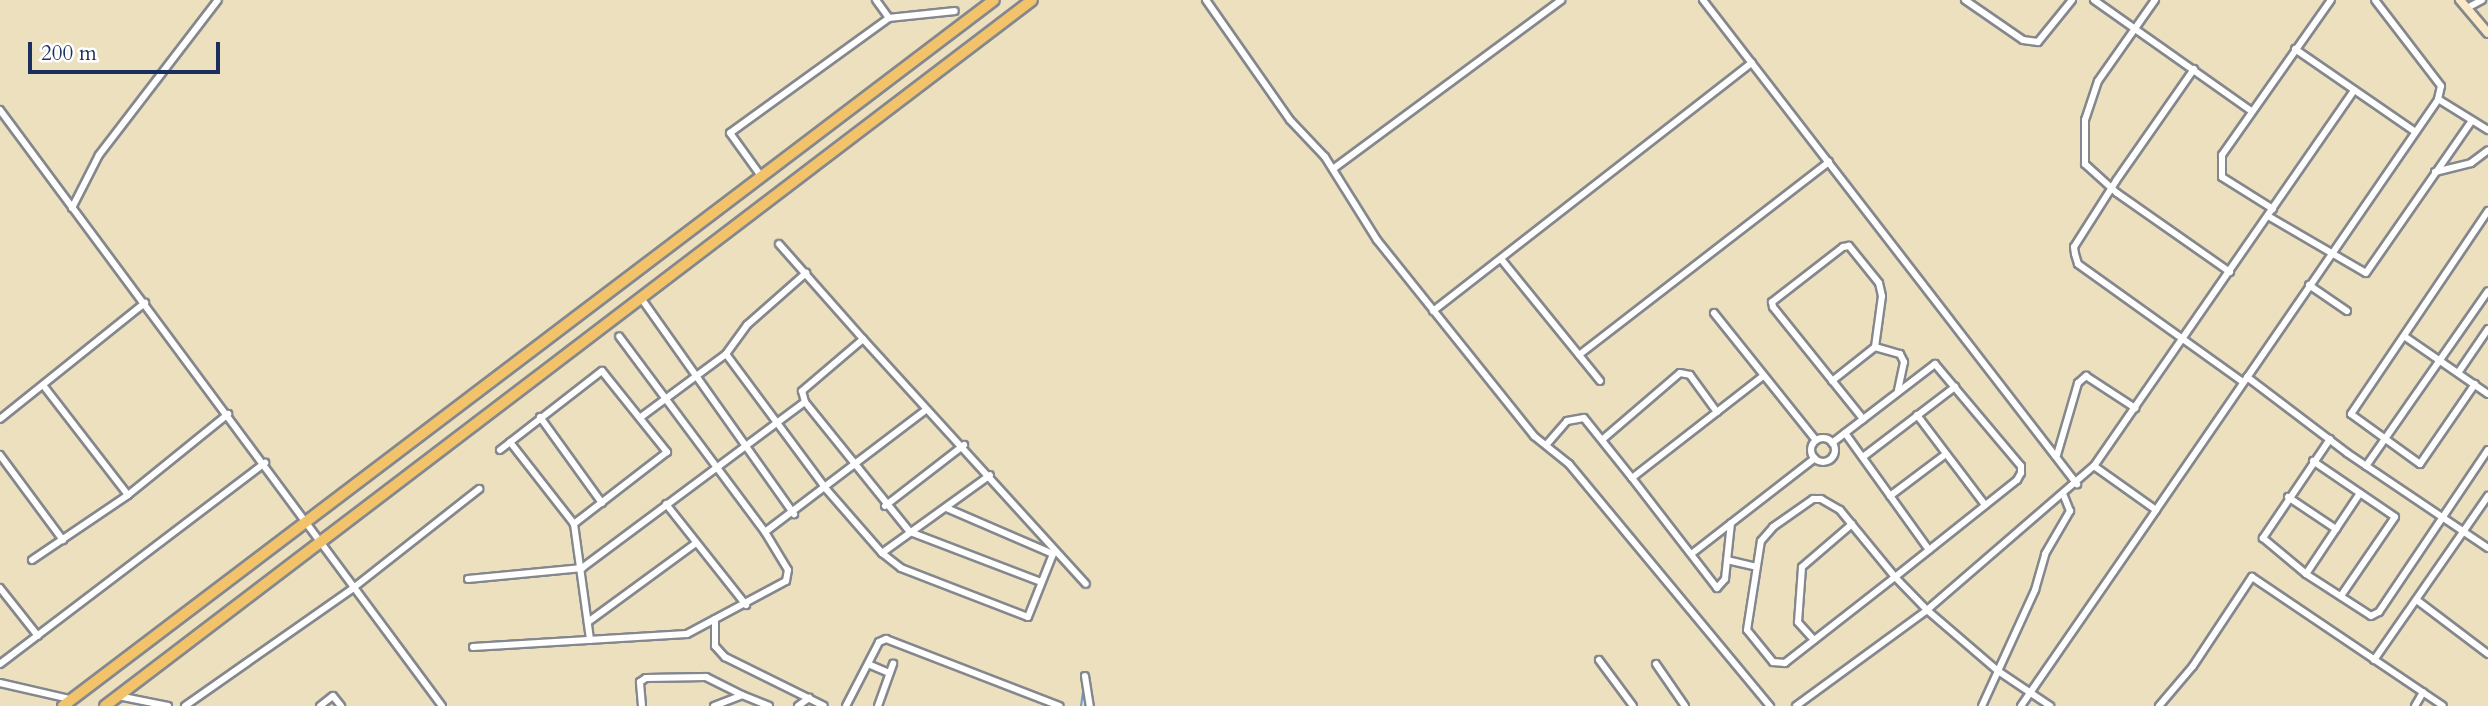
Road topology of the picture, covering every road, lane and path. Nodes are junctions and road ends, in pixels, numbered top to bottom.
1 (218, 0) edge
2 (876, 0) edge
3 (995, 0) edge
4 (1032, 0) edge
5 (1206, 0) edge
6 (1561, 0) edge
7 (1703, 0) edge
8 (1965, 0) edge
9 (2072, 0) edge
10 (2094, 0) edge
11 (2155, 0) edge
12 (2331, 0) edge
13 (2375, 0) edge
14 (2460, 0) edge
15 (2482, 0) edge
16 (2466, 8) junction
17 (955, 11) dead end
18 (889, 18) junction
19 (2135, 27) junction
20 (2488, 33) edge
21 (2295, 49) junction
22 (1752, 63) junction
23 (2194, 69) junction
24 (2354, 90) junction
25 (2438, 99) junction
26 (0, 110) edge
27 (2250, 110) junction
28 (2471, 122) junction
29 (2414, 131) junction
30 (2488, 131) edge
31 (2488, 150) edge
32 (1829, 162) junction
33 (1333, 169) junction
34 (2435, 172) junction
35 (761, 176) junction
36 (2114, 188) junction
37 (72, 208) junction
38 (2273, 209) junction
39 (2488, 211) edge
40 (2268, 216) junction
41 (779, 244) dead end
42 (2331, 255) junction
43 (1501, 259) junction
44 (2230, 272) junction
45 (806, 273) junction
46 (2309, 285) junction
47 (2488, 290) edge
48 (641, 298) junction
49 (145, 303) junction
50 (1433, 311) junction
51 (2347, 311) dead end
52 (1714, 313) dead end
53 (2488, 329) edge
54 (2404, 335) junction
55 (619, 336) dead end
56 (863, 339) junction
57 (2184, 340) junction
58 (1875, 347) junction
59 (726, 354) junction
60 (1578, 355) junction
61 (2440, 361) junction
62 (2458, 373) junction
63 (698, 376) junction
64 (1763, 376) junction
65 (2245, 379) junction
66 (1832, 381) junction
67 (1600, 382) dead end
68 (2475, 384) junction
69 (43, 385) junction
70 (1955, 387) junction
71 (1897, 392) junction
72 (2488, 394) edge
73 (666, 399) junction
74 (805, 402) junction
75 (2134, 408) junction
76 (926, 410) junction
77 (1717, 412) junction
78 (228, 414) junction
79 (1917, 415) junction
80 (540, 417) junction
81 (641, 417) junction
82 (0, 419) edge
83 (1863, 419) junction
84 (777, 422) junction
85 (1845, 433) junction
86 (1814, 438) junction
87 (1603, 439) junction
88 (2330, 439) junction
89 (2384, 439) junction
90 (510, 442) junction
91 (1832, 443) junction
92 (746, 444) junction
93 (1547, 444) junction
94 (964, 445) junction
95 (500, 450) dead end
96 (2488, 450) edge
97 (1946, 454) junction
98 (0, 455) edge
99 (2057, 455) junction
100 (1864, 457) junction
101 (1815, 458) junction
102 (2313, 461) junction
103 (265, 463) junction
104 (715, 466) junction
105 (2094, 466) junction
106 (2366, 466) junction
107 (855, 467) junction
108 (990, 475) junction
109 (1632, 478) junction
110 (2077, 484) junction
111 (479, 489) dead end
112 (827, 490) junction
113 (2360, 493) junction
114 (128, 495) junction
115 (1891, 496) junction
116 (2064, 496) junction
117 (2488, 496) edge
118 (2288, 497) junction
119 (602, 503) junction
120 (666, 504) junction
121 (1985, 505) junction
122 (885, 506) junction
123 (946, 508) junction
124 (2156, 510) junction
125 (794, 514) junction
126 (2443, 517) junction
127 (307, 521) junction
128 (1731, 523) junction
129 (574, 524) junction
130 (1852, 524) junction
131 (2336, 529) junction
132 (2465, 531) junction
133 (765, 532) junction
134 (909, 532) junction
135 (63, 540) junction
136 (321, 542) junction
137 (696, 544) junction
138 (2488, 548) edge
139 (1929, 550) junction
140 (1694, 552) junction
141 (882, 553) junction
142 (32, 560) dead end
143 (1727, 560) junction
144 (1754, 566) junction
145 (582, 568) junction
146 (2306, 574) junction
147 (1895, 577) junction
148 (468, 579) dead end
149 (1041, 582) junction
150 (1086, 584) dead end
151 (0, 588) edge
152 (352, 589) junction
153 (2341, 596) junction
154 (2418, 601) junction
155 (746, 605) junction
156 (1927, 610) junction
157 (715, 619) junction
158 (588, 622) junction
159 (38, 636) junction
160 (590, 640) junction
161 (1814, 640) junction
162 (472, 647) dead end
163 (2488, 654) edge
164 (1599, 660) dead end
165 (2374, 660) junction
166 (0, 664) edge
167 (868, 664) junction
168 (893, 664) dead end
169 (1656, 664) dead end
170 (1998, 671) junction
171 (889, 673) junction
172 (1085, 676) dead end
173 (0, 683) edge
174 (2030, 692) junction
175 (2423, 692) junction
176 (742, 695) junction
177 (118, 696) junction
178 (809, 698) junction
179 (67, 703) edge
180 (439, 705) edge
181 (105, 706) edge
182 (168, 706) edge
183 (184, 706) edge
184 (320, 706) edge
185 (341, 706) edge
186 (642, 706) edge
187 (713, 706) edge
188 (769, 706) edge
189 (798, 706) edge
190 (824, 706) edge
191 (846, 706) edge
192 (878, 706) edge
193 (1060, 706) edge
194 (1090, 706) edge
195 (1633, 706) edge
196 (1685, 706) edge
197 (1770, 706) edge
198 (1796, 706) edge
199 (1982, 706) edge
200 (2021, 706) edge
201 (2050, 706) edge
202 (2159, 706) edge
203 (2414, 706) edge
204 (2443, 706) edge

1 - 37 street
2 - 18 street
3 - 35 highway
4 - 48 highway
5 - 33 street
6 - 33 street
7 - 22 street
8 - 9 street
10 - 19 street
11 - 19 street
12 - 21 street
13 - 25 street
14 - 16 street
15 - 16 street
16 - 20 street
17 - 18 street
18 - 35 street
19 - 23 street
19 - 36 street
21 - 24 street
21 - 27 street
22 - 32 street
22 - 43 street
23 - 27 street
23 - 36 street
24 - 29 street
24 - 38 street
25 - 28 street
25 - 29 street
26 - 37 street
27 - 38 street
28 - 30 street
28 - 34 street
29 - 42 street
31 - 34 street
32 - 60 street
32 - 99 street
33 - 50 street
34 - 42 street
35 - 127 highway
36 - 44 street
36 - 57 street
37 - 49 street
38 - 40 street
39 - 54 street
40 - 42 street
40 - 44 street
41 - 45 street
42 - 46 street
43 - 50 street
43 - 60 street
44 - 57 street
45 - 56 street
45 - 59 street
46 - 51 street
46 - 65 street
47 - 61 street
48 - 63 street
48 - 136 highway
49 - 69 street
49 - 78 street
50 - 93 street
52 - 64 street
53 - 62 street
54 - 61 street
54 - 89 street
55 - 73 street
56 - 74 street
56 - 76 street
57 - 65 street
57 - 75 street
58 - 66 street
58 - 66 street
58 - 71 street
59 - 63 street
59 - 84 street
60 - 67 street
61 - 62 street
61 - 89 street
62 - 68 street
63 - 73 street
63 - 92 street
64 - 77 street
64 - 86 street
65 - 88 street
65 - 124 street
66 - 83 street
68 - 72 street
68 - 89 street
69 - 82 street
69 - 114 street
70 - 71 street
70 - 79 street
70 - 121 street
71 - 83 street
73 - 81 street
73 - 104 street
74 - 84 street
74 - 107 street
75 - 99 street
75 - 105 street
76 - 94 street
76 - 107 street
77 - 87 street
77 - 109 street
78 - 103 street
78 - 114 street
79 - 97 street
79 - 100 street
80 - 81 street
80 - 90 street
80 - 119 street
81 - 119 street
83 - 85 street
84 - 92 street
84 - 112 street
85 - 91 street
85 - 100 street
86 - 91 street
86 - 101 street
87 - 93 street
87 - 109 street
88 - 102 street
88 - 106 street
89 - 106 street
90 - 95 street
90 - 129 street
91 - 101 street
92 - 104 street
92 - 125 street
93 - 197 street
94 - 108 street
94 - 122 street
96 - 126 street
97 - 115 street
97 - 121 street
98 - 135 street
99 - 110 street
100 - 115 street
101 - 128 street
102 - 113 street
102 - 118 street
103 - 127 street
103 - 159 street
104 - 120 street
104 - 133 street
105 - 110 street
105 - 124 street
106 - 126 street
107 - 112 street
107 - 122 street
108 - 123 street
108 - 150 street
109 - 140 street
110 - 116 street
111 - 152 street
112 - 125 street
112 - 141 street
113 - 131 street
113 - 153 street
114 - 135 street
115 - 139 street
116 - 156 street
116 - 170 street
117 - 132 street
118 - 131 street
118 - 146 street
119 - 129 street
120 - 137 street
120 - 145 street
121 - 139 street
122 - 134 street
123 - 134 street
123 - 149 street
124 - 174 street
125 - 133 street
126 - 132 street
126 - 153 street
127 - 136 street
127 - 179 highway
128 - 140 street
128 - 143 street
129 - 145 street
130 - 144 street
130 - 147 street
130 - 161 street
131 - 146 street
132 - 138 street
132 - 154 street
133 - 155 street
134 - 141 street
134 - 149 street
135 - 142 street
136 - 152 street
136 - 177 highway
137 - 155 street
137 - 158 street
139 - 147 street
140 - 143 street
141 - 149 street
143 - 144 street
144 - 161 street
145 - 148 street
145 - 158 street
146 - 153 street
147 - 156 street
147 - 161 street
151 - 159 street
152 - 180 street
152 - 183 street
154 - 163 street
154 - 165 street
155 - 157 street
156 - 170 street
156 - 198 street
157 - 160 street
157 - 178 street
158 - 160 street
159 - 166 street
160 - 162 street
164 - 195 street
165 - 175 street
165 - 202 street
167 - 171 street
167 - 191 street
167 - 193 street
168 - 171 street
169 - 196 street
170 - 174 street
170 - 199 street
171 - 192 street
172 - 194 street
173 - 179 street
174 - 200 street
174 - 201 street
175 - 203 street
175 - 204 street
176 - 186 street
176 - 187 street
176 - 188 street
177 - 181 highway
177 - 182 street
178 - 189 street
178 - 190 street
184 - 185 street

